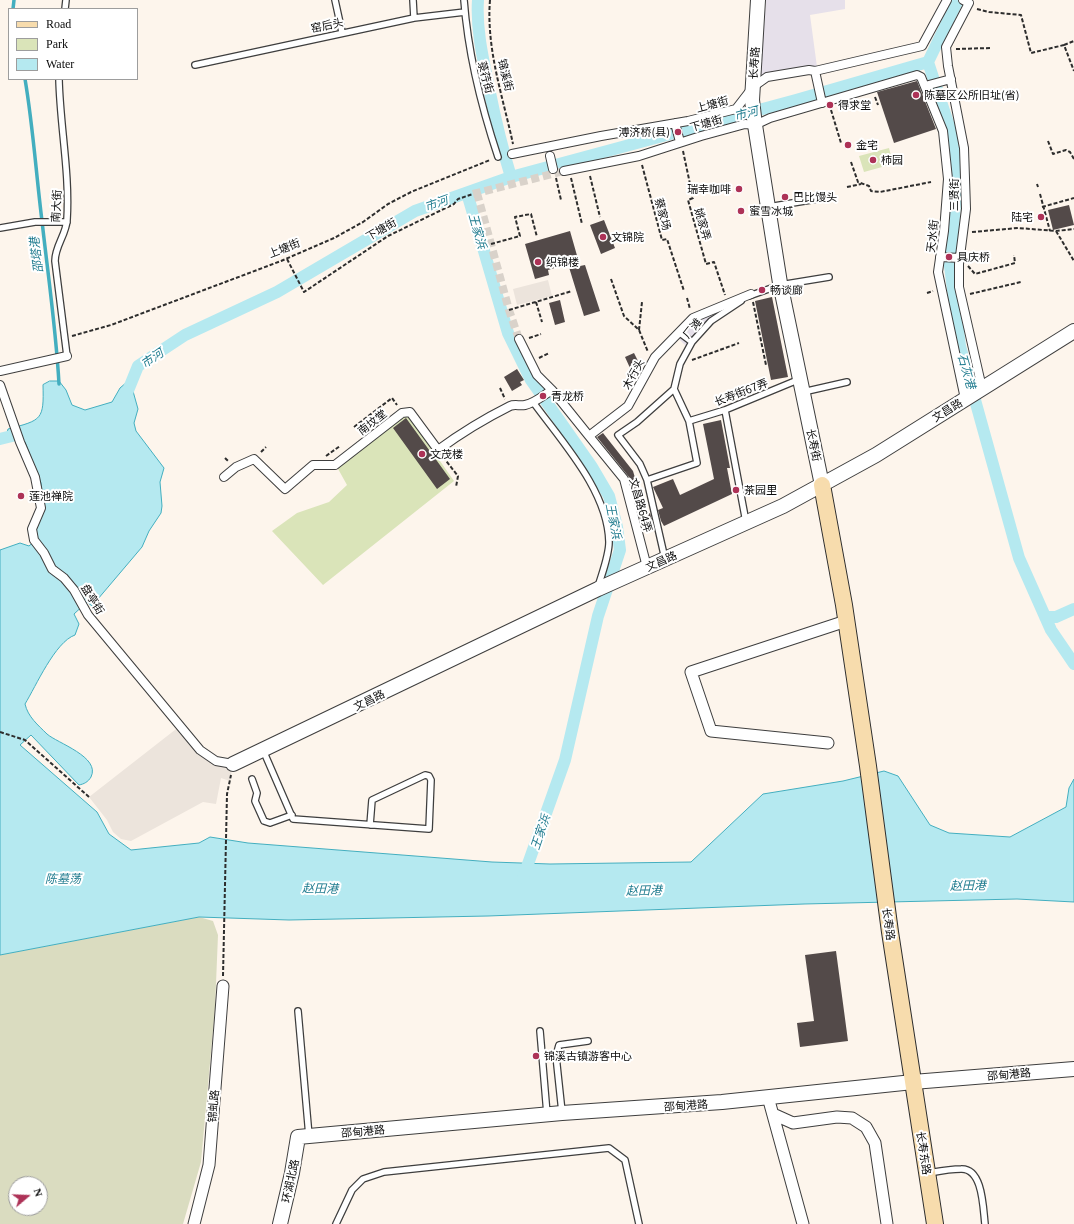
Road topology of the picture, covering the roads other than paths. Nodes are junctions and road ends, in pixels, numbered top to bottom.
1 (335, 0) edge
2 (414, 0) edge
3 (464, 0) edge
4 (758, 0) edge
5 (947, 0) edge
6 (966, 3) edge
7 (465, 12) junction
8 (414, 18) junction
9 (342, 32) junction
10 (195, 65) dead end
11 (815, 71) junction
12 (921, 77) joint
13 (59, 80) edge
14 (947, 80) junction
15 (929, 85) junction
16 (752, 94) junction
17 (824, 100) junction
18 (675, 125) junction
19 (755, 125) junction
20 (680, 139) junction
21 (514, 154) road end
22 (550, 156) dead end
23 (498, 157) road end
24 (554, 170) road end
25 (566, 170) tunnel mouth
26 (817, 199) dead end
27 (768, 207) junction
28 (67, 222) junction
29 (0, 228) edge
30 (942, 257) junction
31 (957, 257) junction
32 (828, 277) dead end
33 (780, 285) junction
34 (751, 294) junction
35 (1074, 331) edge
36 (680, 333) junction
37 (520, 340) tunnel mouth
38 (692, 342) junction
39 (65, 356) joint
40 (0, 371) edge
41 (848, 382) dead end
42 (0, 385) edge
43 (802, 386) junction
44 (674, 389) junction
45 (550, 391) junction
46 (974, 393) junction
47 (535, 401) junction
48 (725, 410) junction
49 (689, 421) junction
50 (589, 436) junction
51 (224, 477) dead end
52 (647, 480) junction
53 (822, 485) junction
54 (746, 522) junction
55 (665, 559) junction
56 (647, 567) junction
57 (598, 589) junction
58 (846, 621) junction
59 (828, 744) dead end
60 (263, 750) junction
61 (233, 764) joint
62 (868, 766) joint
63 (252, 779) dead end
64 (292, 815) junction
65 (370, 825) junction
66 (223, 986) road end
67 (298, 1011) dead end
68 (540, 1031) dead end
69 (588, 1041) dead end
70 (1074, 1069) edge
71 (913, 1082) junction
72 (768, 1097) junction
73 (562, 1113) junction
74 (772, 1114) junction
75 (547, 1115) junction
76 (303, 1136) junction
77 (927, 1173) junction
78 (194, 1224) edge
79 (280, 1224) edge
80 (336, 1224) edge
81 (639, 1224) edge
82 (803, 1224) edge
83 (887, 1224) edge
84 (935, 1224) edge
85 (985, 1224) edge

1 - 9 lane
2 - 8 lane
3 - 7 lane, 菉荇街
4 - 16 street, 长寿路
5 - 11 street, 上塘街
6 - 14 street, 三贤街
7 - 8 lane, 窑后头
7 - 23 lane, 菉荇街
8 - 9 lane, 窑后头
9 - 10 lane, 窑后头
11 - 16 street, 上塘街
11 - 17 street
12 - 15 street, 天水街
12 - 17 street, 下塘街
13 - 28 lane, 南大街
14 - 15 street
14 - 31 street, 三贤街
15 - 30 street, 天水街
16 - 18 street, 上塘街
16 - 19 street, 长寿路
17 - 19 street, 下塘街
18 - 20 street
18 - 21 street, 上塘街
19 - 20 street, 下塘街
19 - 27 street, 长寿街
20 - 25 street, 下塘街
22 - 24 street
26 - 27 lane
27 - 33 street, 长寿街
28 - 29 lane
28 - 39 lane, 南大街
30 - 31 street
30 - 46 street, 天水街
31 - 46 street, 三贤街
32 - 33 lane, 厂滩
33 - 34 lane, 厂滩
33 - 43 street, 长寿街
34 - 36 street, 木行头
34 - 38 lane, 厂滩
35 - 46 street, 文昌路
36 - 38 lane
36 - 50 street, 木行头
37 - 45 street
38 - 44 lane, 厂滩
39 - 40 street
41 - 43 lane, 长寿街67弄
42 - 61 street, 盘亭街
43 - 48 lane, 长寿街67弄
43 - 53 street, 长寿街
44 - 49 lane
44 - 52 lane
45 - 47 street
45 - 50 street
46 - 53 street, 文昌路
47 - 51 street, 南坟堂
47 - 57 lane
48 - 49 lane, 长寿街67弄
48 - 54 lane
49 - 52 lane
50 - 56 street, 文昌路64弄
52 - 55 lane
53 - 54 street, 文昌路
53 - 58 main road, 长寿街
54 - 55 street, 文昌路
55 - 56 street, 文昌路
56 - 57 street, 文昌路
57 - 60 street, 文昌路
58 - 59 street
58 - 62 main road, 长寿街
60 - 61 street, 文昌路
60 - 64 lane
62 - 71 main road, 长寿路
63 - 64 lane
64 - 65 lane
65 - 65 lane
66 - 78 street, 锦虬路
67 - 76 lane
68 - 75 lane
69 - 73 lane
70 - 71 street, 邵甸港路
71 - 72 street, 邵甸港路
71 - 77 main road, 长寿东路
72 - 73 street, 邵甸港路
72 - 74 street
73 - 75 street, 邵甸港路
74 - 82 street
74 - 83 street
75 - 76 street, 邵甸港路
76 - 79 street, 环湖北路
77 - 84 main road, 长寿东路
77 - 85 lane
80 - 81 lane

